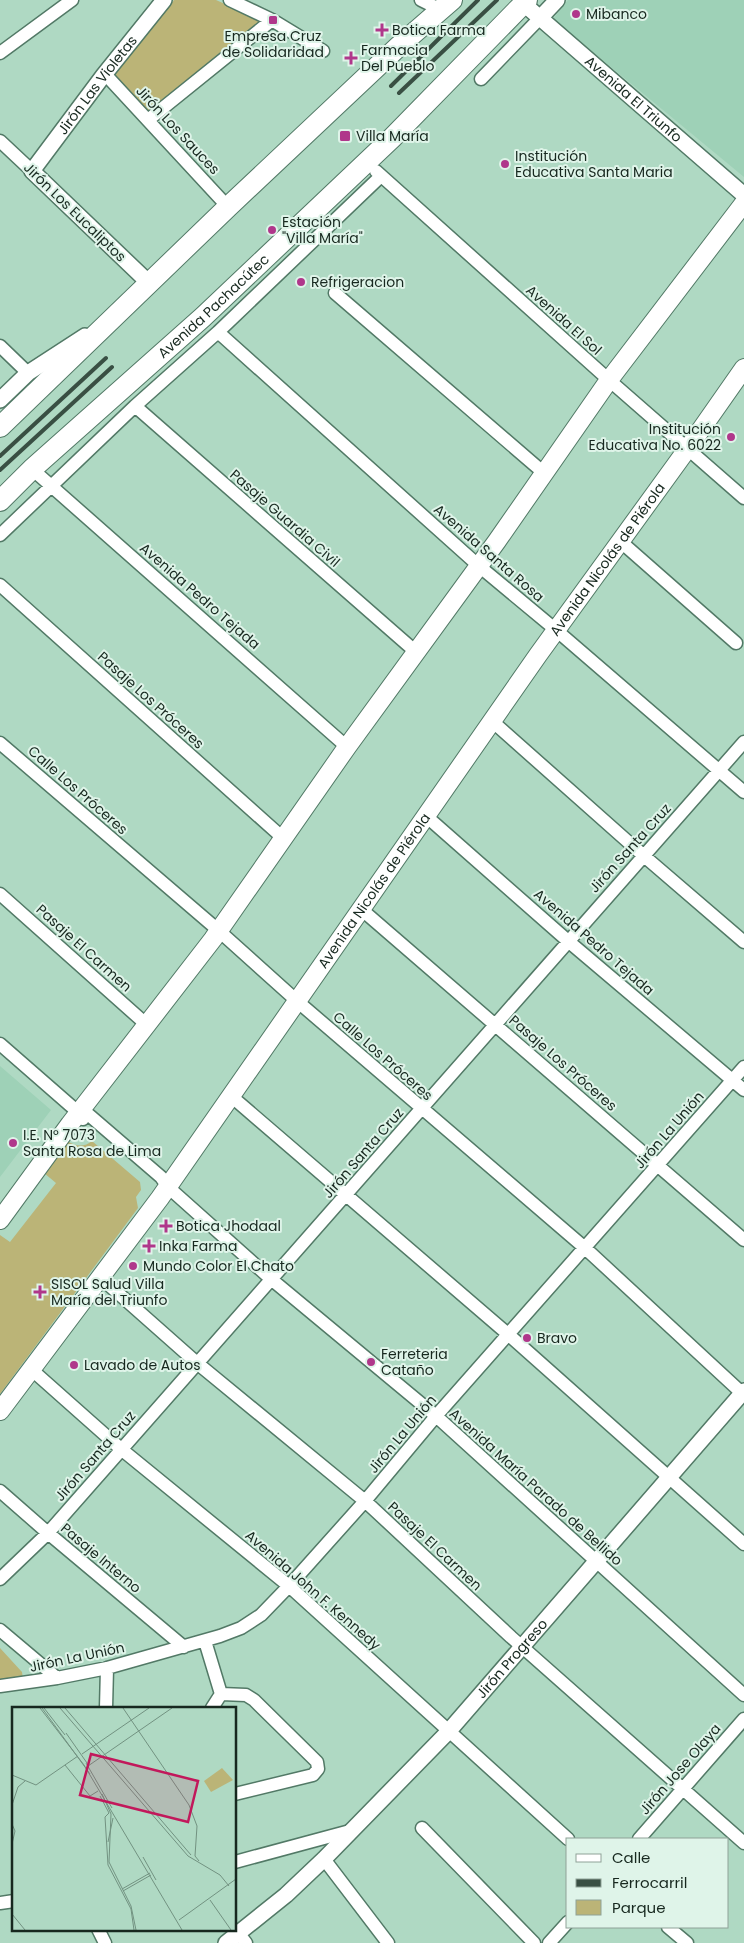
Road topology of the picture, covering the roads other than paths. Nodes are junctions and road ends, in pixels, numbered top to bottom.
1 (72, 0) edge
2 (164, 0) edge
3 (230, 0) edge
4 (421, 0) edge
5 (557, 0) edge
6 (526, 2) edge
7 (447, 5) edge
8 (540, 18) junction
9 (272, 20) junction
10 (323, 51) dead end
11 (0, 53) edge
12 (105, 74) junction
13 (481, 79) dead end
14 (148, 120) junction
15 (0, 141) edge
16 (366, 162) junction
17 (32, 171) junction
18 (381, 176) junction
19 (744, 195) edge
20 (744, 204) edge
21 (228, 207) junction
22 (149, 283) junction
23 (335, 293) dead end
24 (112, 319) junction
25 (218, 332) junction
26 (0, 346) edge
27 (744, 368) edge
28 (28, 374) junction
29 (609, 380) junction
30 (0, 400) edge
31 (135, 406) junction
32 (0, 427) edge
33 (688, 448) junction
34 (32, 469) junction
35 (544, 473) junction
36 (51, 485) junction
37 (744, 498) edge
38 (0, 501) edge
39 (0, 535) edge
40 (620, 541) junction
41 (479, 566) junction
42 (0, 585) edge
43 (556, 630) junction
44 (736, 643) dead end
45 (416, 652) junction
46 (492, 721) junction
47 (744, 742) edge
48 (0, 743) edge
49 (347, 747) junction
50 (719, 771) junction
51 (744, 792) edge
52 (426, 816) junction
53 (282, 838) junction
54 (644, 856) junction
55 (0, 894) edge
56 (360, 909) junction
57 (218, 930) junction
58 (568, 941) junction
59 (744, 942) edge
60 (297, 1001) junction
61 (495, 1024) junction
62 (147, 1025) junction
63 (0, 1044) edge
64 (744, 1067) edge
65 (733, 1080) junction
66 (744, 1090) edge
67 (231, 1096) junction
68 (421, 1109) junction
69 (79, 1113) junction
70 (658, 1164) junction
71 (168, 1187) junction
72 (346, 1195) junction
73 (0, 1220) edge
74 (744, 1240) edge
75 (585, 1248) junction
76 (101, 1278) junction
77 (271, 1279) junction
78 (509, 1334) junction
79 (197, 1363) junction
80 (32, 1370) junction
81 (743, 1393) edge
82 (0, 1411) edge
83 (436, 1416) junction
84 (122, 1449) junction
85 (669, 1478) junction
86 (0, 1490) edge
87 (365, 1501) junction
88 (48, 1533) junction
89 (744, 1544) edge
90 (596, 1562) junction
91 (0, 1579) edge
92 (289, 1586) junction
93 (0, 1630) edge
94 (205, 1641) junction
95 (523, 1646) junction
96 (184, 1647) junction
97 (107, 1668) junction
98 (57, 1678) junction
99 (0, 1686) edge
100 (221, 1694) junction
101 (744, 1695) edge
102 (106, 1707) edge
103 (213, 1707) edge
104 (744, 1720) edge
105 (448, 1732) junction
106 (683, 1789) junction
107 (236, 1794) edge
108 (422, 1828) dead end
109 (350, 1831) junction
110 (567, 1838) edge
111 (641, 1838) edge
112 (744, 1843) edge
113 (324, 1858) junction
114 (236, 1862) edge
115 (566, 1924) edge
116 (669, 1928) edge
117 (98, 1930) edge
118 (243, 1938) edge
119 (684, 1942) edge
120 (105, 1943) edge
121 (226, 1943) edge
122 (388, 1943) edge
123 (534, 1943) edge
124 (549, 1943) edge

1 - 11 street
2 - 12 street, Jirón Las Violetas
3 - 9 street
4 - 7 street
5 - 8 street
6 - 8 street, Avenida El Triunfo
6 - 16 main road, Avenida Pachacútec
7 - 21 main road
8 - 13 street
8 - 19 street, Avenida El Triunfo
9 - 10 street
9 - 14 street
12 - 14 street, Jirón Los Sauces
12 - 17 street, Jirón Las Violetas
14 - 21 street, Jirón Los Sauces
15 - 17 street, Jirón Los Eucaliptos
16 - 18 street, Avenida El Sol
16 - 34 main road, Avenida Pachacútec
17 - 22 street, Jirón Los Eucaliptos
18 - 25 street, Avenida Pachacútec
18 - 29 street, Avenida El Sol
20 - 29 main road
21 - 22 main road
22 - 24 main road
23 - 35 street
24 - 28 street
24 - 32 main road
25 - 31 street, Avenida Pachacútec
25 - 41 street, Avenida Santa Rosa
26 - 28 street
27 - 33 main road, Avenida Nicolás de Piérola
28 - 30 street
29 - 33 street, Avenida El Sol
29 - 35 main road
31 - 36 street, Avenida Pachacútec
31 - 45 street, Pasaje Guardia Civil
33 - 37 street, Avenida El Sol
33 - 40 main road, Avenida Nicolás de Piérola
34 - 36 street, Avenida Pedro Tejada
34 - 38 main road, Avenida Pachacútec
35 - 41 main road
36 - 39 street, Avenida Pachacútec
36 - 49 street, Avenida Pedro Tejada
40 - 43 main road, Avenida Nicolás de Piérola
40 - 44 street
41 - 43 street, Avenida Santa Rosa
41 - 45 main road
42 - 53 street, Pasaje Los Próceres
43 - 46 main road, Avenida Nicolás de Piérola
43 - 50 street, Avenida Santa Rosa
45 - 49 main road
46 - 52 main road, Avenida Nicolás de Piérola
46 - 54 street
47 - 50 street, Jirón Santa Cruz
48 - 57 street, Calle Los Próceres
49 - 53 main road
50 - 51 street, Avenida Santa Rosa
50 - 54 street, Jirón Santa Cruz
52 - 56 main road, Avenida Nicolás de Piérola
52 - 58 street, Avenida Pedro Tejada
53 - 57 main road
54 - 58 street, Jirón Santa Cruz
54 - 59 street
55 - 62 street, Pasaje El Carmen
56 - 60 main road, Avenida Nicolás de Piérola
56 - 61 street, Pasaje Los Próceres
57 - 60 street, Calle Los Próceres
57 - 62 main road
58 - 61 street, Jirón Santa Cruz
58 - 65 street, Avenida Pedro Tejada
60 - 67 main road, Avenida Nicolás de Piérola
60 - 68 street, Calle Los Próceres
61 - 68 street, Jirón Santa Cruz
61 - 70 street, Pasaje Los Próceres
62 - 69 main road
63 - 69 street, Avenida María Parado de Bellido
64 - 65 street, Jirón La Unión
65 - 66 street, Avenida Pedro Tejada
65 - 70 street, Jirón La Unión
67 - 71 main road, Avenida Nicolás de Piérola
67 - 72 street
68 - 72 street, Jirón Santa Cruz
68 - 75 street, Calle Los Próceres
69 - 71 street, Avenida María Parado de Bellido
69 - 73 main road
70 - 74 street, Pasaje Los Próceres
70 - 75 street, Jirón La Unión
71 - 76 main road, Avenida Nicolás de Piérola
71 - 77 street, Avenida María Parado de Bellido
72 - 77 street, Jirón Santa Cruz
72 - 78 street
75 - 78 street, Jirón La Unión
75 - 81 street, Calle Los Próceres
76 - 79 street, Pasaje El Carmen
76 - 80 main road, Avenida Nicolás de Piérola
77 - 79 street, Jirón Santa Cruz
77 - 83 street, Avenida María Parado de Bellido
78 - 83 street, Jirón La Unión
78 - 85 street
79 - 84 street, Jirón Santa Cruz
79 - 87 street, Pasaje El Carmen
80 - 82 main road, Avenida Nicolás de Piérola
80 - 84 street, Avenida John F. Kennedy
81 - 85 street, Jirón Progreso
83 - 87 street, Jirón La Unión
83 - 90 street, Avenida María Parado de Bellido
84 - 88 street, Jirón Santa Cruz
84 - 92 street, Avenida John F. Kennedy
85 - 89 street
85 - 90 street, Jirón Progreso
86 - 88 street, Pasaje Interno
87 - 92 street, Jirón La Unión
87 - 95 street, Pasaje El Carmen
88 - 91 street, Jirón Santa Cruz
88 - 96 street, Pasaje Interno
90 - 95 street, Jirón Progreso
90 - 101 street, Avenida María Parado de Bellido
92 - 94 street, Jirón La Unión
92 - 105 street, Avenida John F. Kennedy
93 - 98 street
94 - 96 street, Jirón La Unión
94 - 100 street
95 - 105 street, Jirón Progreso
95 - 106 street, Pasaje El Carmen
96 - 97 street, Jirón La Unión
97 - 98 street, Jirón La Unión
97 - 102 street
98 - 99 street, Jirón La Unión
100 - 103 street
100 - 107 street
104 - 106 street, Jirón Jose Olaya
105 - 109 street, Jirón Progreso
105 - 110 street, Avenida John F. Kennedy
106 - 111 street, Jirón Jose Olaya
106 - 112 street, Pasaje El Carmen
108 - 123 street
109 - 113 street, Jirón Progreso
109 - 114 street
113 - 118 street, Jirón Progreso
113 - 122 street
115 - 124 street
116 - 119 street
117 - 120 street
118 - 121 street, Jirón Progreso

